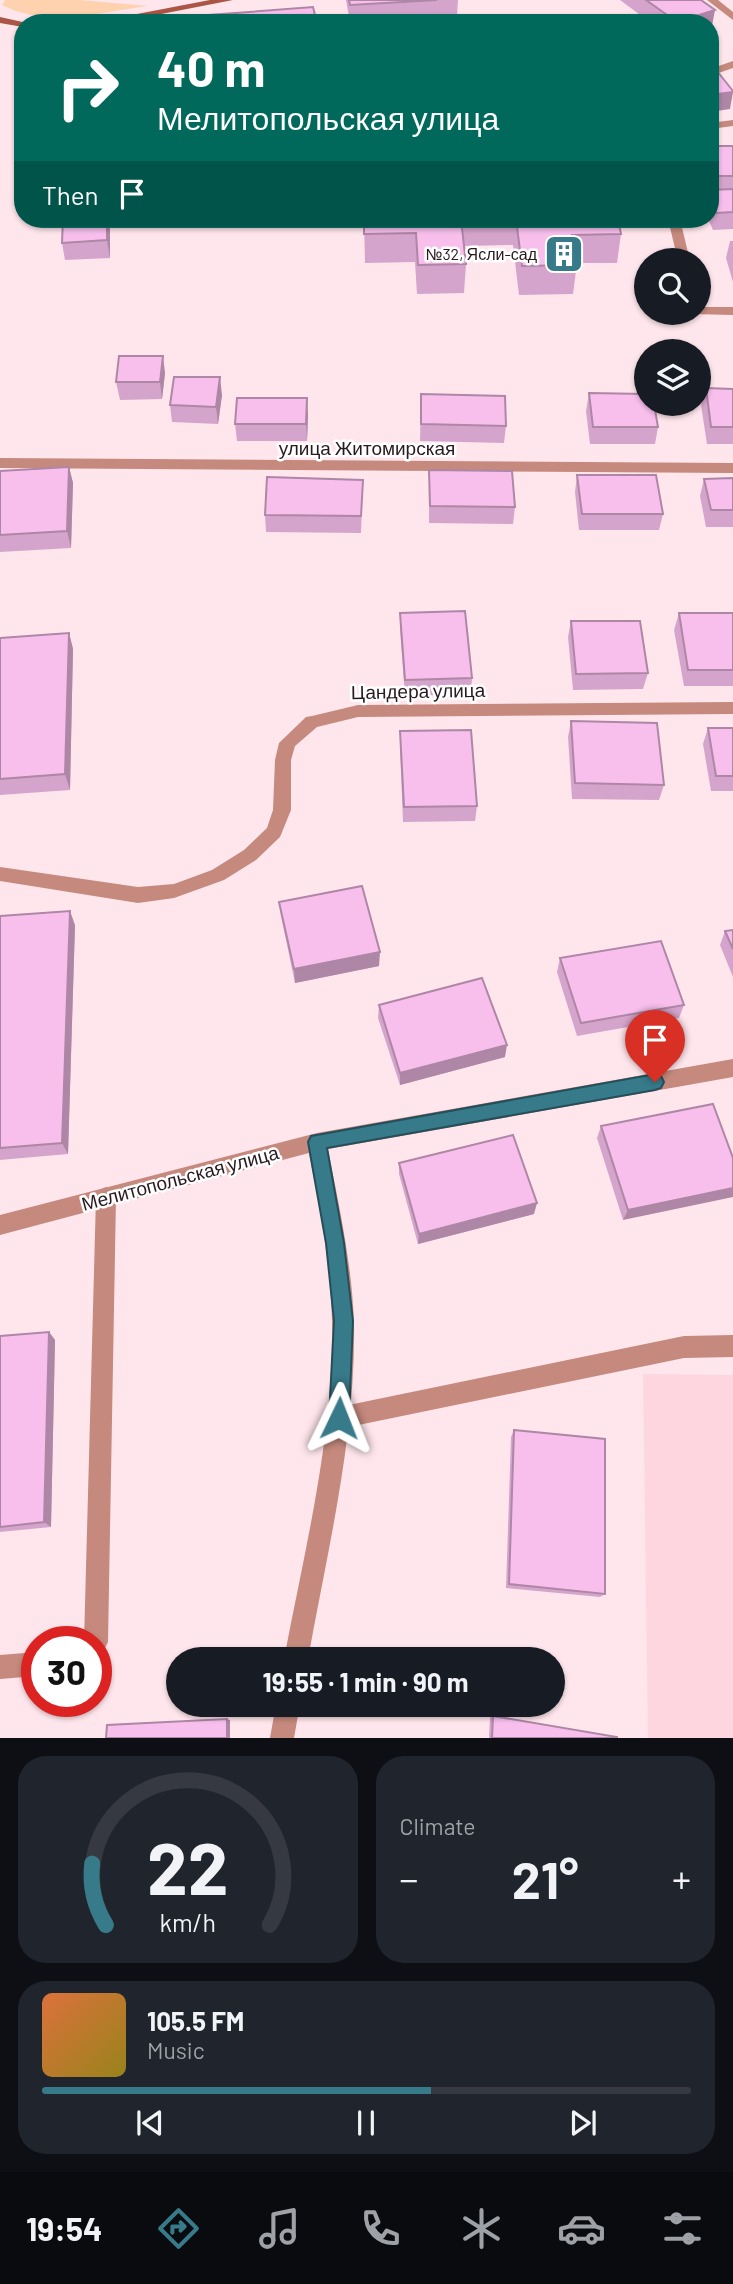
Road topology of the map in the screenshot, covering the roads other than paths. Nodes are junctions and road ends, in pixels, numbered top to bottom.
1 (165, 0) edge
2 (228, 0) edge
3 (712, 0) edge
4 (147, 14) edge
5 (733, 18) edge
6 (676, 228) edge
7 (681, 248) edge
8 (711, 311) edge
9 (733, 311) edge
10 (0, 463) edge
11 (733, 468) edge
12 (733, 708) edge
13 (0, 874) edge
14 (733, 1068) edge
15 (317, 1142) junction
16 (106, 1197) junction
17 (0, 1225) edge
18 (733, 1346) edge
19 (339, 1418) junction
20 (96, 1626) edge
21 (298, 1647) edge
22 (21, 1665) edge
23 (0, 1667) edge
24 (286, 1717) edge
25 (282, 1738) edge

1 - 2 main road
2 - 4 main road
3 - 5 street
6 - 7 street
8 - 9 street
10 - 11 street, улица Житомирская
12 - 13 street, Цандера улица
14 - 15 street, Мелитопольская улица
15 - 16 street, Мелитопольская улица
15 - 19 street
16 - 17 street, Мелитопольская улица
16 - 20 street
18 - 19 street
19 - 21 street
22 - 23 street
24 - 25 street

